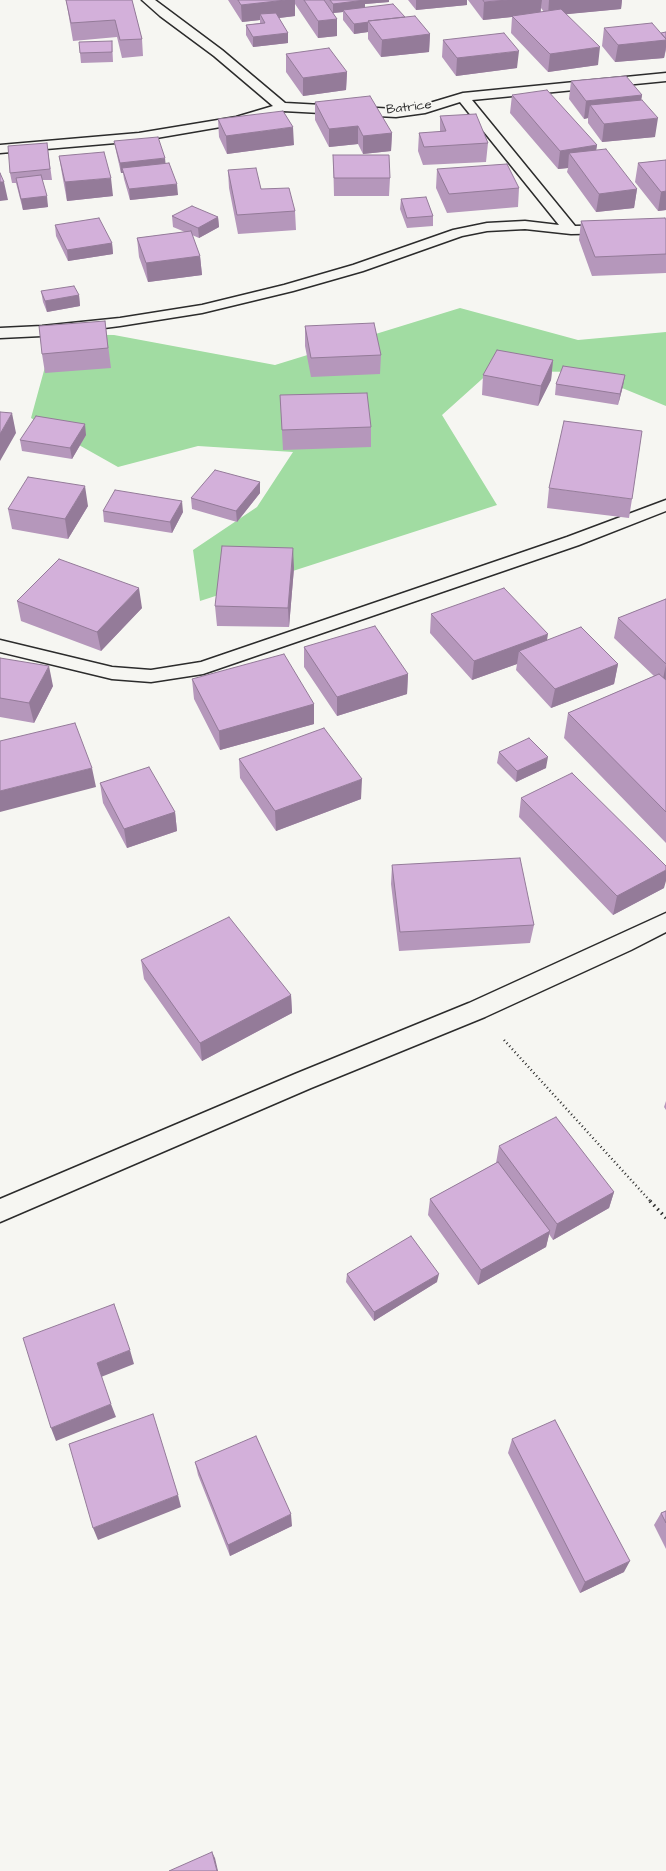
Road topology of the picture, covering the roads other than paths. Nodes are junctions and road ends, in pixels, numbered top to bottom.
1 (148, 0) edge
2 (666, 77) edge
3 (463, 97) junction
4 (282, 107) junction
5 (0, 149) edge
6 (666, 228) edge
7 (571, 230) junction
8 (0, 333) edge
9 (666, 505) edge
10 (0, 646) edge
11 (666, 922) edge
12 (0, 1211) edge

1 - 4 street
2 - 3 street, Batrice
3 - 4 street, Batrice
3 - 7 street
4 - 5 street, Batrice
6 - 7 street
7 - 8 street
9 - 10 street
11 - 12 street

